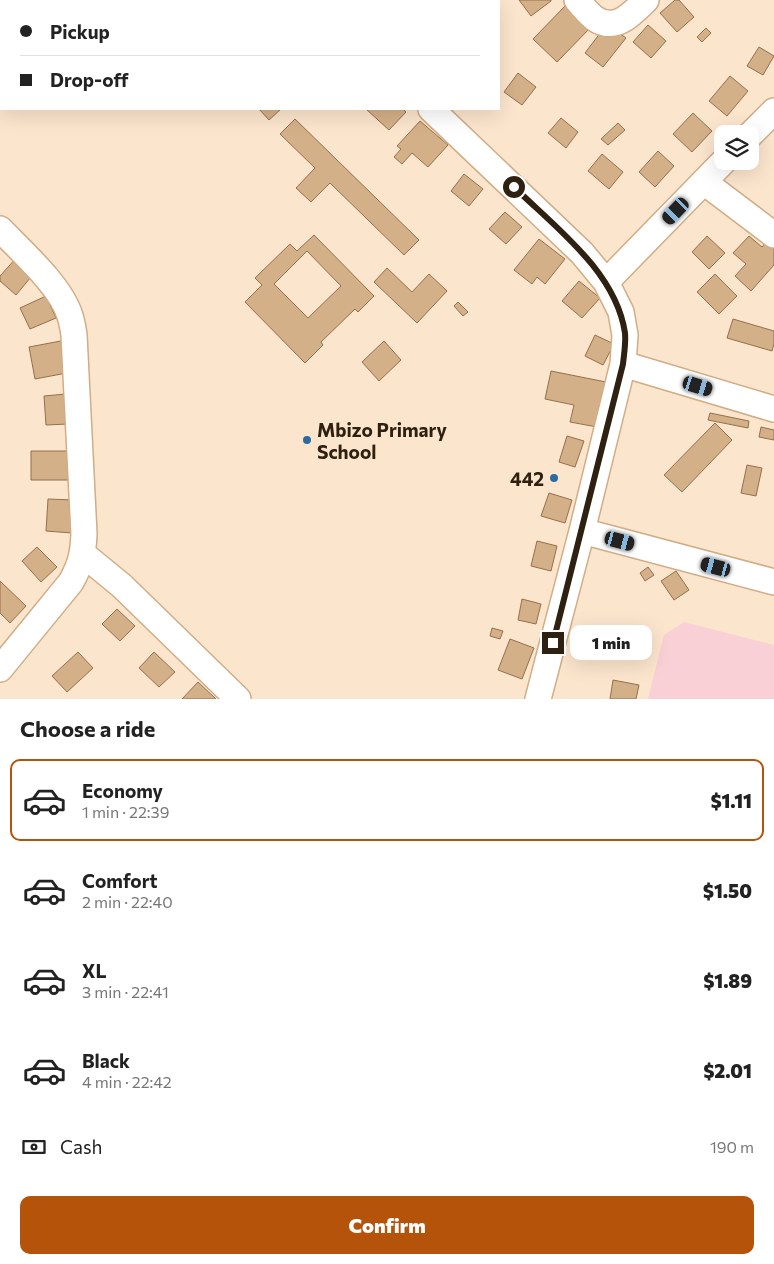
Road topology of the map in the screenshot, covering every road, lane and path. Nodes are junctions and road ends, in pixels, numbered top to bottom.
1 (577, 0) edge
2 (646, 0) edge
3 (432, 110) edge
4 (774, 111) edge
5 (759, 126) edge
6 (715, 170) edge
7 (704, 182) junction
8 (0, 229) edge
9 (774, 235) edge
10 (606, 282) junction
11 (623, 364) junction
12 (774, 410) edge
13 (582, 531) junction
14 (83, 554) junction
15 (774, 582) edge
16 (0, 669) edge
17 (238, 699) edge
18 (538, 699) edge

1 - 2 street
3 - 10 street
4 - 5 street
6 - 7 street
7 - 9 street
7 - 10 street
8 - 14 street
10 - 11 street
11 - 12 street
11 - 13 street
13 - 15 street
13 - 18 street
14 - 16 street
14 - 17 street

